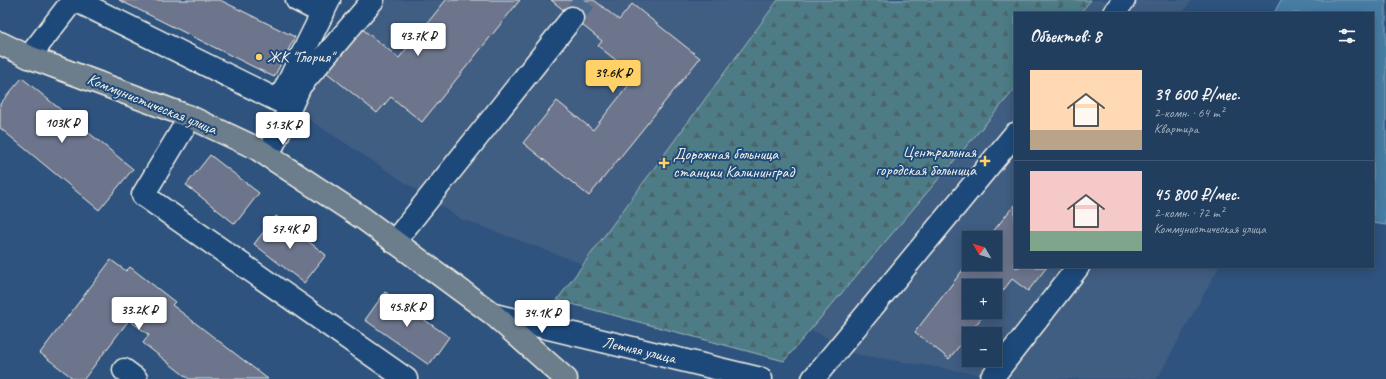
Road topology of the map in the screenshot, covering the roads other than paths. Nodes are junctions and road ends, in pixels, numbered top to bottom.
1 (74, 0) edge
2 (298, 0) edge
3 (373, 0) edge
4 (1124, 0) edge
5 (326, 6) edge
6 (1115, 12) edge
7 (572, 18) tunnel mouth
8 (0, 43) edge
9 (29, 57) junction
10 (279, 101) junction
11 (190, 116) junction
12 (1014, 135) edge
13 (262, 152) junction
14 (394, 242) junction
15 (1077, 268) edge
16 (494, 316) junction
17 (406, 379) edge
18 (566, 379) edge
19 (761, 379) edge
20 (813, 379) edge
21 (991, 379) edge

1 - 9 street
1 - 10 street
2 - 5 street
3 - 13 street
4 - 6 street
5 - 10 street
7 - 14 street
8 - 9 main road, Коммунистическая улица
9 - 11 main road, Коммунистическая улица
10 - 13 street
11 - 13 main road, Коммунистическая улица
11 - 17 street
12 - 20 street
13 - 14 main road, Коммунистическая улица
14 - 16 main road, Коммунистическая улица
15 - 21 street
16 - 18 main road, Коммунистическая улица
16 - 19 street, Летняя улица

